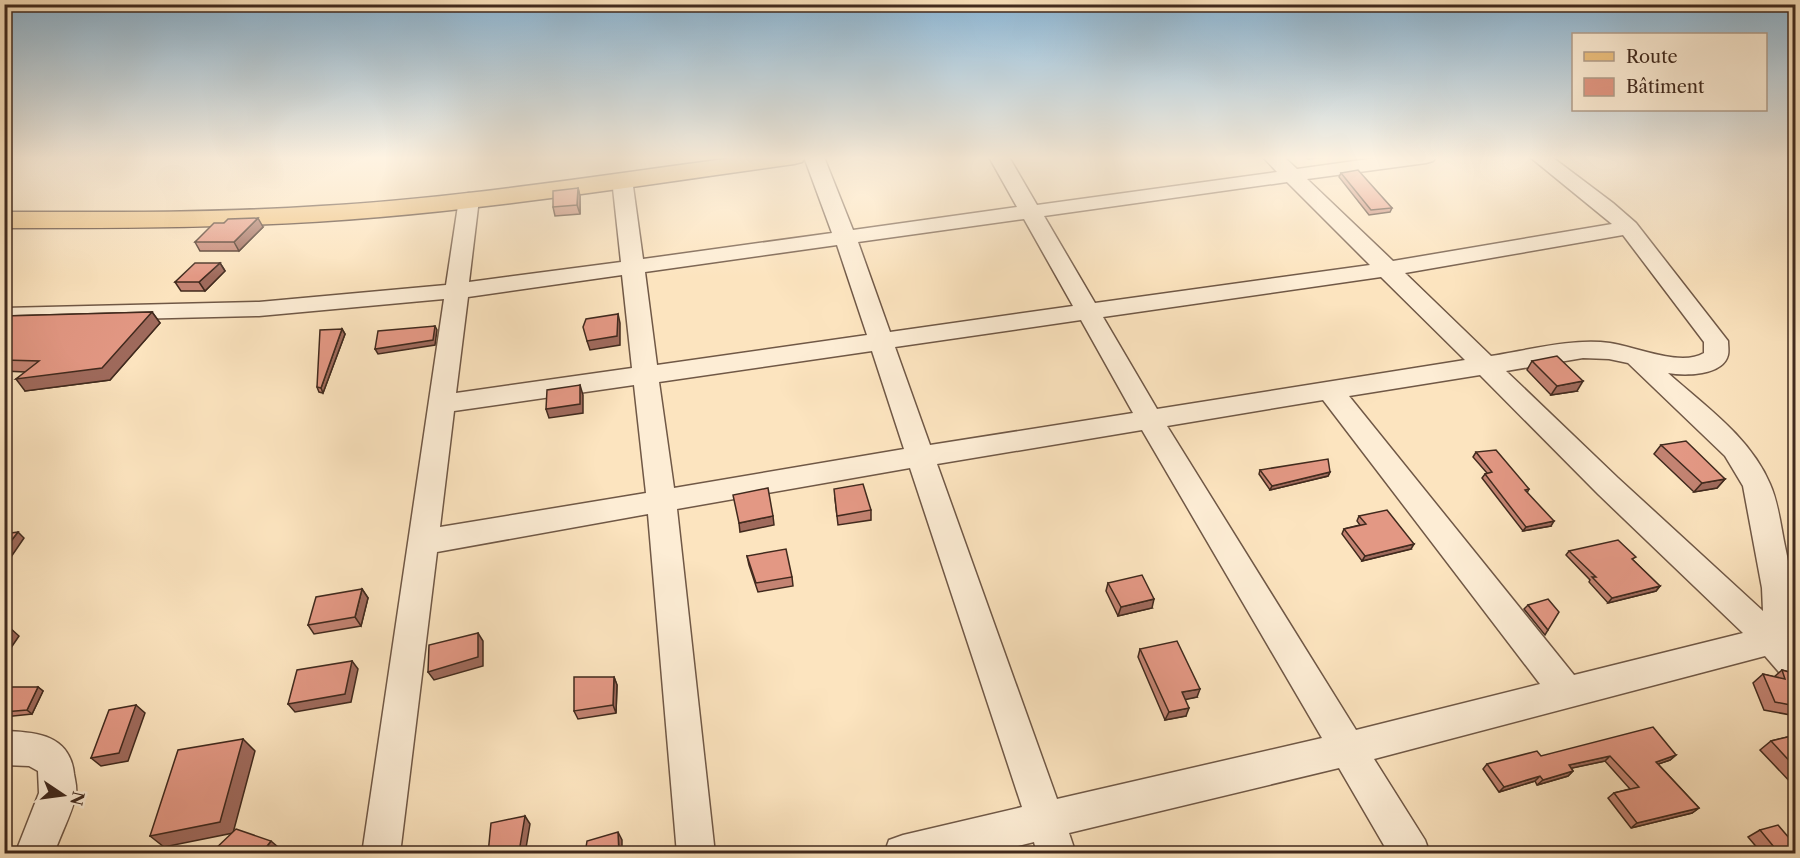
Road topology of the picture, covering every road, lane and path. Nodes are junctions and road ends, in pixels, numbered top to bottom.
1 (484, 197) edge
2 (624, 197) edge
3 (830, 197) edge
4 (1021, 197) edge
5 (1111, 197) edge
6 (1314, 197) edge
7 (1593, 197) edge
8 (469, 199) junction
9 (1029, 212) junction
10 (8, 223) edge
11 (1628, 228) junction
12 (845, 237) junction
13 (634, 268) junction
14 (1388, 269) junction
15 (457, 291) junction
16 (1089, 314) junction
17 (4, 315) edge
18 (882, 342) junction
19 (1635, 357) junction
20 (1486, 366) junction
21 (645, 374) junction
22 (1330, 391) junction
23 (442, 404) junction
24 (1150, 420) junction
25 (921, 456) junction
26 (661, 500) junction
27 (423, 542) junction
28 (1772, 640) junction
29 (1796, 668) edge
30 (1568, 693) junction
31 (4, 748) edge
32 (1346, 749) junction
33 (1045, 820) junction
34 (34, 854) edge
35 (381, 854) edge
36 (696, 854) edge
37 (903, 854) edge
38 (1057, 854) edge
39 (1411, 854) edge

1 - 8 main road
2 - 13 street
3 - 12 street
4 - 9 street
5 - 9 street
6 - 14 street
7 - 11 street
8 - 10 main road
8 - 15 street
9 - 12 street
9 - 16 street
11 - 14 street
11 - 19 street
12 - 13 street
12 - 18 street
13 - 15 street
13 - 21 street
14 - 16 street
14 - 20 street
15 - 17 street
15 - 23 street
16 - 18 street
16 - 24 street
18 - 21 street
18 - 25 street
19 - 20 street
19 - 28 street
20 - 22 street
20 - 28 street
21 - 23 street
21 - 26 street
22 - 24 street
22 - 30 street
23 - 27 street
24 - 25 street
24 - 32 street
25 - 26 street
25 - 33 street
26 - 27 street
26 - 36 street
27 - 35 street
28 - 29 street
28 - 30 street
30 - 32 street
31 - 34 street
32 - 33 street
32 - 39 street
33 - 37 street
33 - 38 street

